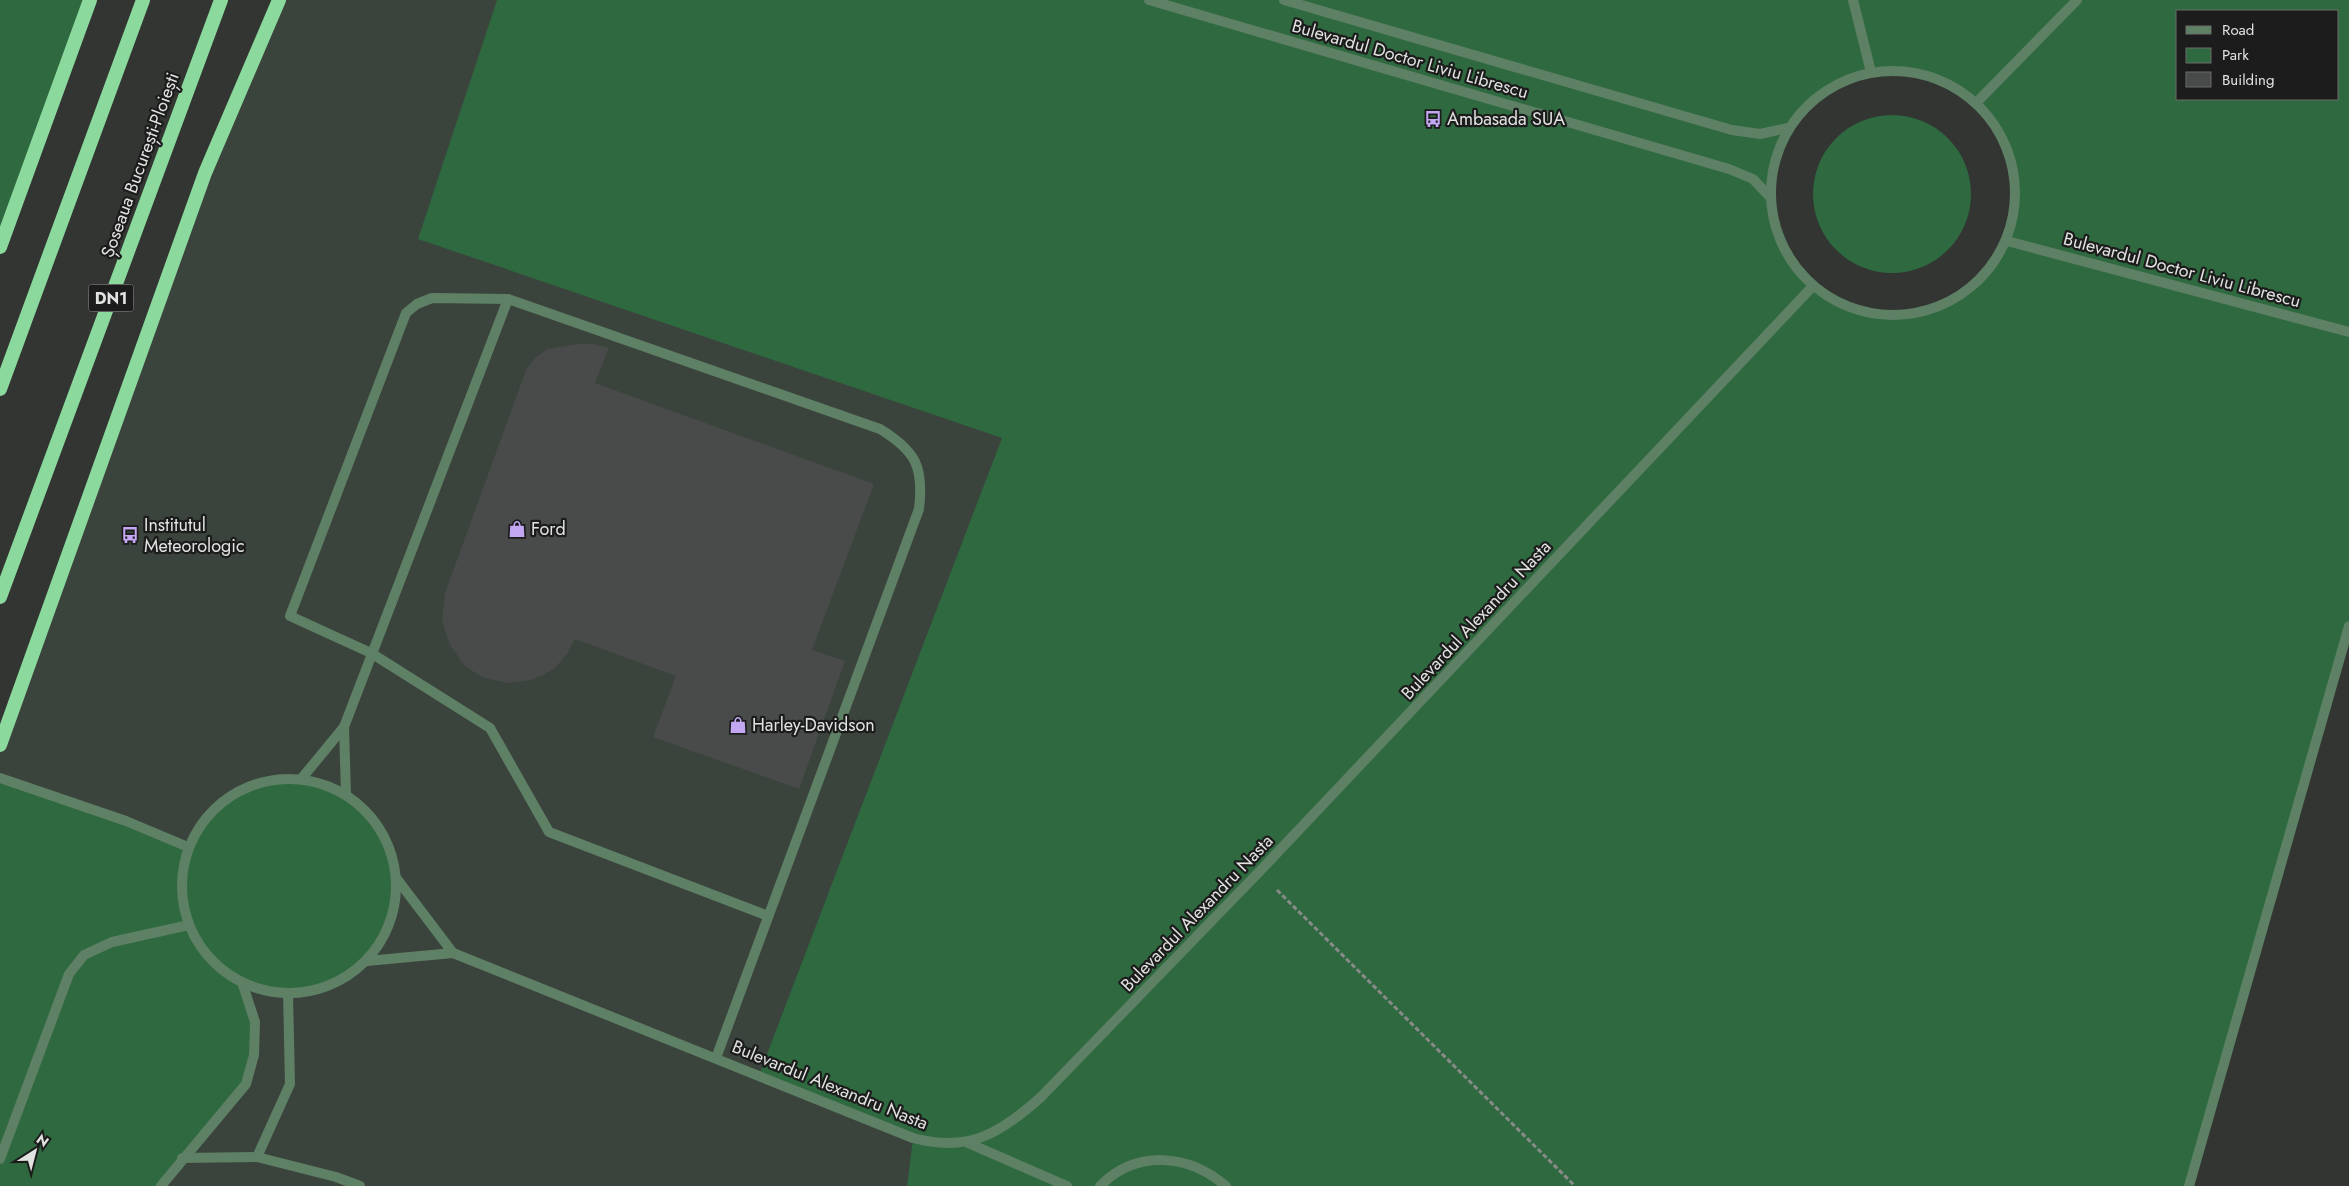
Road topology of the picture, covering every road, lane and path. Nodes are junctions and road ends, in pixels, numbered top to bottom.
1 (90, 0) edge
2 (143, 0) edge
3 (222, 0) edge
4 (279, 0) edge
5 (1149, 0) edge
6 (1284, 0) edge
7 (1854, 0) edge
8 (2078, 0) edge
9 (1871, 72) junction
10 (1976, 102) junction
11 (1788, 128) junction
12 (1770, 196) junction
13 (2007, 241) junction
14 (0, 247) edge
15 (1813, 286) junction
16 (508, 299) junction
17 (2349, 332) edge
18 (0, 389) edge
19 (0, 597) edge
20 (2349, 626) edge
21 (371, 653) junction
22 (344, 727) junction
23 (0, 745) edge
24 (0, 778) edge
25 (302, 778) junction
26 (346, 794) junction
27 (188, 847) junction
28 (1259, 872) junction
29 (397, 879) junction
30 (768, 916) junction
31 (189, 925) junction
32 (453, 953) junction
33 (367, 961) junction
34 (242, 982) junction
35 (288, 993) junction
36 (716, 1058) junction
37 (968, 1143) junction
38 (257, 1157) junction
39 (182, 1158) junction
40 (0, 1159) edge
41 (161, 1186) edge
42 (360, 1186) edge
43 (1067, 1186) edge
44 (1100, 1186) edge
45 (1226, 1186) edge
46 (1575, 1186) edge
47 (2189, 1186) edge

1 - 14 highway
2 - 18 highway
3 - 19 highway, Șoseaua București-Ploiești / DN1
4 - 23 highway
5 - 12 street, Bulevardul Doctor Liviu Librescu
6 - 11 street, Bulevardul Doctor Liviu Librescu
7 - 9 street
8 - 10 street
9 - 10 street
9 - 11 street
10 - 13 street
11 - 12 street
12 - 15 street
13 - 15 street
13 - 17 street, Bulevardul Doctor Liviu Librescu
15 - 28 street, Bulevardul Alexandru Nasta
16 - 21 street
16 - 21 street
16 - 30 street
20 - 47 street
21 - 22 street
21 - 30 street
22 - 25 street
22 - 26 street
24 - 27 street
25 - 26 street
25 - 27 street
26 - 29 street
27 - 31 street
28 - 37 street, Bulevardul Alexandru Nasta
28 - 46 path
29 - 32 street
29 - 33 street
30 - 36 street
31 - 34 street
31 - 40 street
32 - 33 street, Bulevardul Alexandru Nasta
32 - 36 street, Bulevardul Alexandru Nasta
33 - 35 street
34 - 35 street
34 - 39 street
35 - 38 street
36 - 37 street, Bulevardul Alexandru Nasta
37 - 43 street
38 - 39 street
38 - 42 street
39 - 41 street
44 - 45 street

